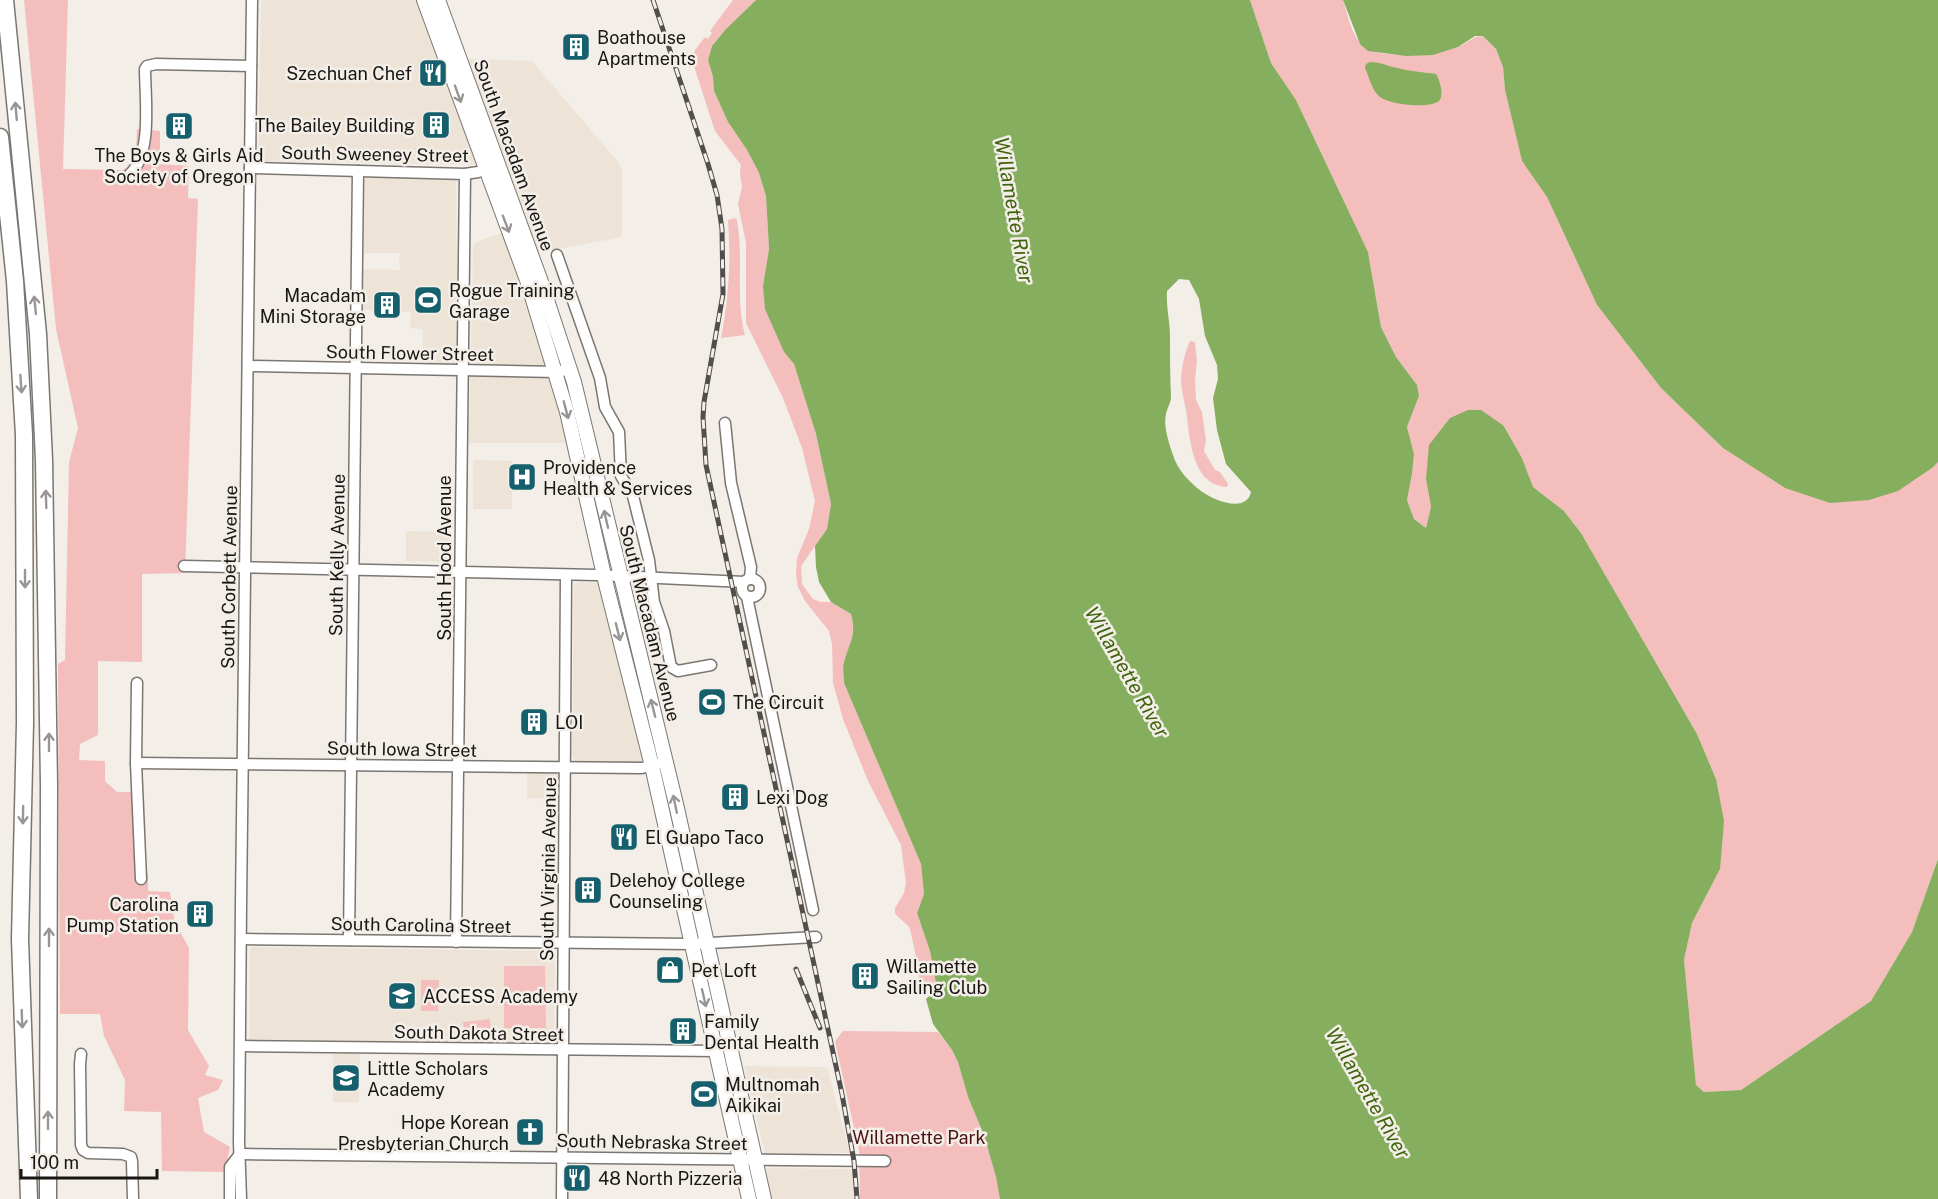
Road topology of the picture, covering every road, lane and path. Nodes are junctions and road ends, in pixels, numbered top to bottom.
1 (5, 0) edge
2 (252, 0) edge
3 (423, 0) edge
4 (438, 0) edge
5 (251, 66) junction
6 (0, 138) edge
7 (492, 167) junction
8 (250, 168) junction
9 (358, 171) junction
10 (465, 174) junction
11 (129, 175) dead end
12 (557, 255) dead end
13 (248, 366) junction
14 (355, 368) junction
15 (462, 370) junction
16 (563, 371) junction
17 (725, 423) dead end
18 (184, 566) dead end
19 (246, 567) junction
20 (353, 569) junction
21 (461, 572) junction
22 (566, 575) junction
23 (604, 575) junction
24 (619, 576) junction
25 (651, 578) junction
26 (747, 581) junction
27 (747, 597) junction
28 (711, 665) dead end
29 (137, 683) dead end
30 (665, 760) junction
31 (136, 763) junction
32 (242, 764) junction
33 (351, 765) junction
34 (459, 766) junction
35 (652, 766) junction
36 (566, 768) junction
37 (141, 879) dead end
38 (813, 909) dead end
39 (816, 938) dead end
40 (241, 939) junction
41 (349, 940) junction
42 (456, 942) junction
43 (564, 943) junction
44 (692, 944) junction
45 (706, 944) junction
46 (241, 1046) junction
47 (563, 1050) junction
48 (717, 1051) junction
49 (81, 1054) dead end
50 (240, 1154) junction
51 (562, 1158) junction
52 (741, 1160) junction
53 (755, 1160) junction
54 (885, 1161) dead end
55 (28, 1199) edge
56 (48, 1199) edge
57 (133, 1199) edge
58 (230, 1199) edge
59 (242, 1199) edge
60 (562, 1199) edge
61 (749, 1199) edge
62 (764, 1199) edge

56 -> 1 highway
2 - 5 street, South Corbett Avenue
3 -> 7 main road, South Macadam Avenue
4 - 7 main road, South Macadam Avenue
5 - 8 street, South Corbett Avenue
5 - 11 street
6 -> 55 highway
7 - 10 street, South Sweeney Street
7 - 16 main road, South Macadam Avenue
8 - 9 street, South Sweeney Street
8 - 13 street, South Corbett Avenue
9 - 10 street, South Sweeney Street
9 - 14 street, South Kelly Avenue
10 - 15 street, South Hood Avenue
12 - 25 street
13 - 14 street, South Flower Street
13 - 19 street, South Corbett Avenue
14 - 15 street, South Flower Street
14 - 20 street, South Kelly Avenue
15 - 16 street, South Flower Street
15 - 21 street, South Hood Avenue
16 -> 23 main road, South Macadam Avenue
24 -> 16 main road, South Macadam Avenue
17 - 26 street
18 - 19 street
19 - 20 street
19 - 32 street, South Corbett Avenue
20 - 21 street
20 - 33 street, South Kelly Avenue
21 - 22 street
21 - 34 street, South Hood Avenue
22 - 23 street
22 - 36 street, South Virginia Avenue
23 - 24 street
23 -> 35 main road, South Macadam Avenue
24 - 25 street
30 -> 24 main road, South Macadam Avenue
25 - 26 street
25 - 28 street
26 - 27 street
26 - 27 street
27 - 38 street
29 - 31 street
30 - 35 street, South Iowa Street
45 -> 30 main road, South Macadam Avenue
31 - 32 street, South Iowa Street
31 - 37 street
32 - 33 street, South Iowa Street
32 - 40 street, South Corbett Avenue
33 - 34 street, South Iowa Street
33 - 41 street, South Kelly Avenue
34 - 36 street, South Iowa Street
34 - 42 street, South Hood Avenue
35 - 36 street, South Iowa Street
35 - 44 main road, South Macadam Avenue
36 - 43 street, South Virginia Avenue
39 - 45 street, South Carolina Street
40 - 41 street, South Carolina Street
40 - 46 street, South Corbett Avenue
41 - 42 street, South Carolina Street
42 - 43 street, South Carolina Street
43 - 44 street, South Carolina Street
43 - 47 street, South Virginia Avenue
44 - 45 street, South Carolina Street
44 -> 48 main road, South Macadam Avenue
45 - 53 main road, South Macadam Avenue
46 - 47 street, South Dakota Street
46 - 50 street, South Corbett Avenue
47 - 48 street, South Dakota Street
47 - 51 street, South Virginia Avenue
48 - 52 main road, South Macadam Avenue
49 - 57 street
50 - 51 street, South Nebraska Street
50 - 58 street, South Corbett Avenue
50 - 59 street, South Corbett Avenue
51 - 52 street, South Nebraska Street
51 - 60 street, South Virginia Avenue
52 - 53 street, South Nebraska Street
52 - 61 main road, South Macadam Avenue
53 - 54 street, South Nebraska Street
53 - 62 main road, South Macadam Avenue

